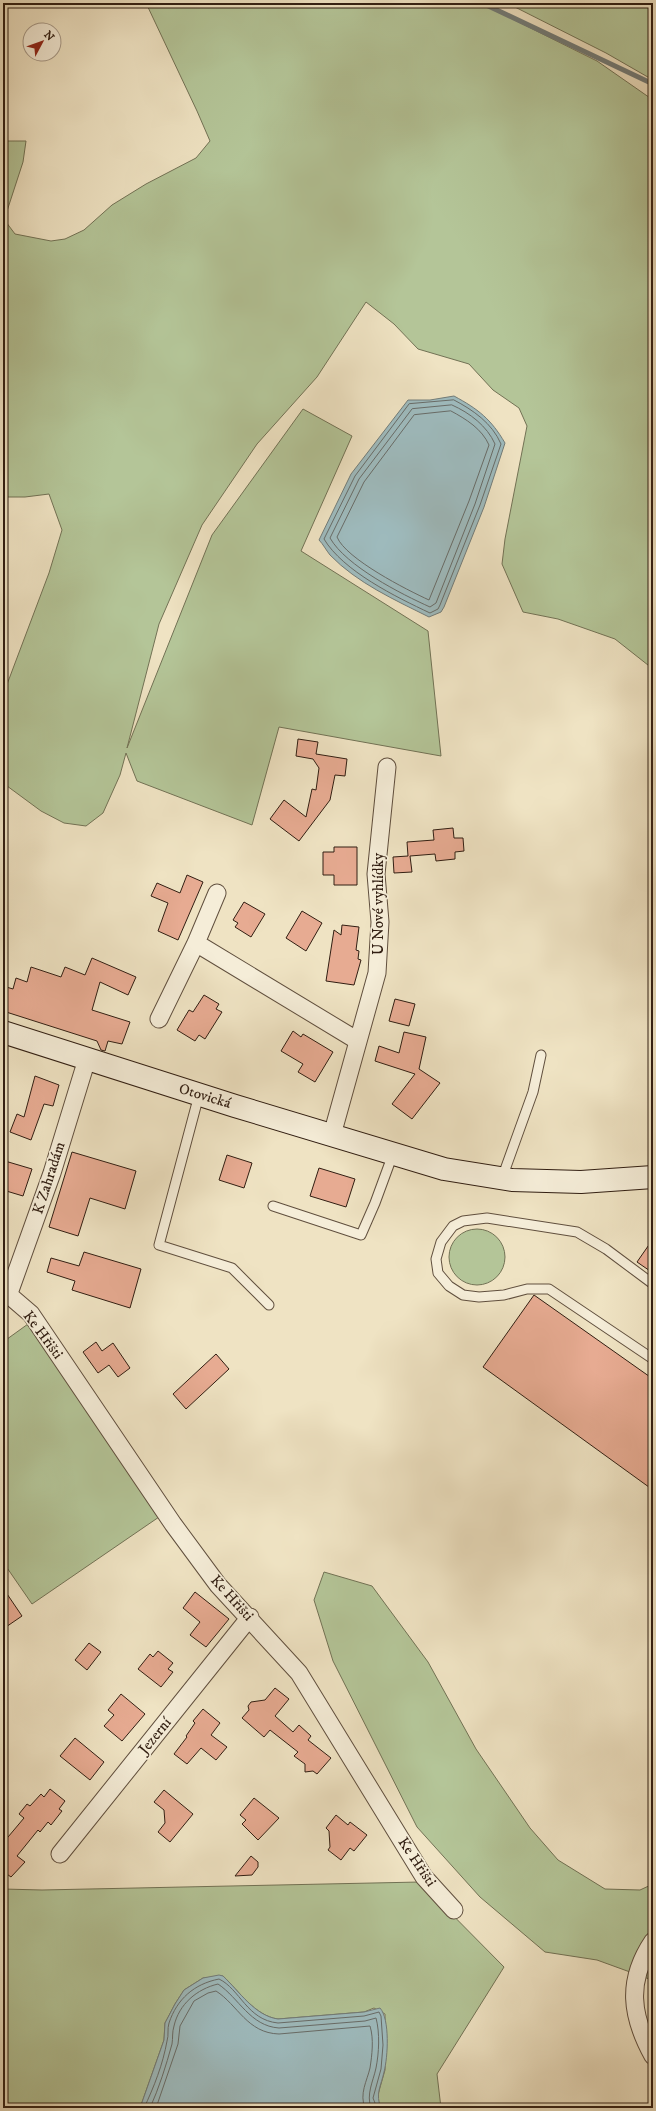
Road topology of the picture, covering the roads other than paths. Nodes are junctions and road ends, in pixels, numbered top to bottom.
1 (387, 767) dead end
2 (217, 893) dead end
3 (196, 944) junction
4 (159, 1019) dead end
5 (3, 1032) edge
6 (358, 1041) junction
7 (541, 1055) dead end
8 (87, 1059) junction
9 (199, 1095) junction
10 (332, 1135) junction
11 (400, 1156) junction
12 (653, 1177) edge
13 (502, 1178) junction
14 (273, 1206) dead end
15 (653, 1284) edge
16 (6, 1293) edge
17 (269, 1305) dead end
18 (653, 1359) edge
19 (250, 1618) junction
20 (60, 1854) dead end
21 (454, 1910) dead end
22 (653, 1942) edge
23 (653, 2056) edge

1 - 6 street, U Nové vyhlídky
2 - 3 street
3 - 4 street
3 - 6 street
5 - 8 street, Otovická
6 - 10 street, U Nové vyhlídky
7 - 13 lane
8 - 9 street, Otovická
8 - 16 street, K Zahradám
9 - 10 street, Otovická
9 - 17 lane
10 - 11 street, Otovická
11 - 13 street, Otovická
11 - 14 lane
12 - 13 street, Otovická
15 - 18 lane
16 - 19 street, Ke Hřišti
19 - 20 street, Jezerní
19 - 21 street, Ke Hřišti
22 - 23 street

